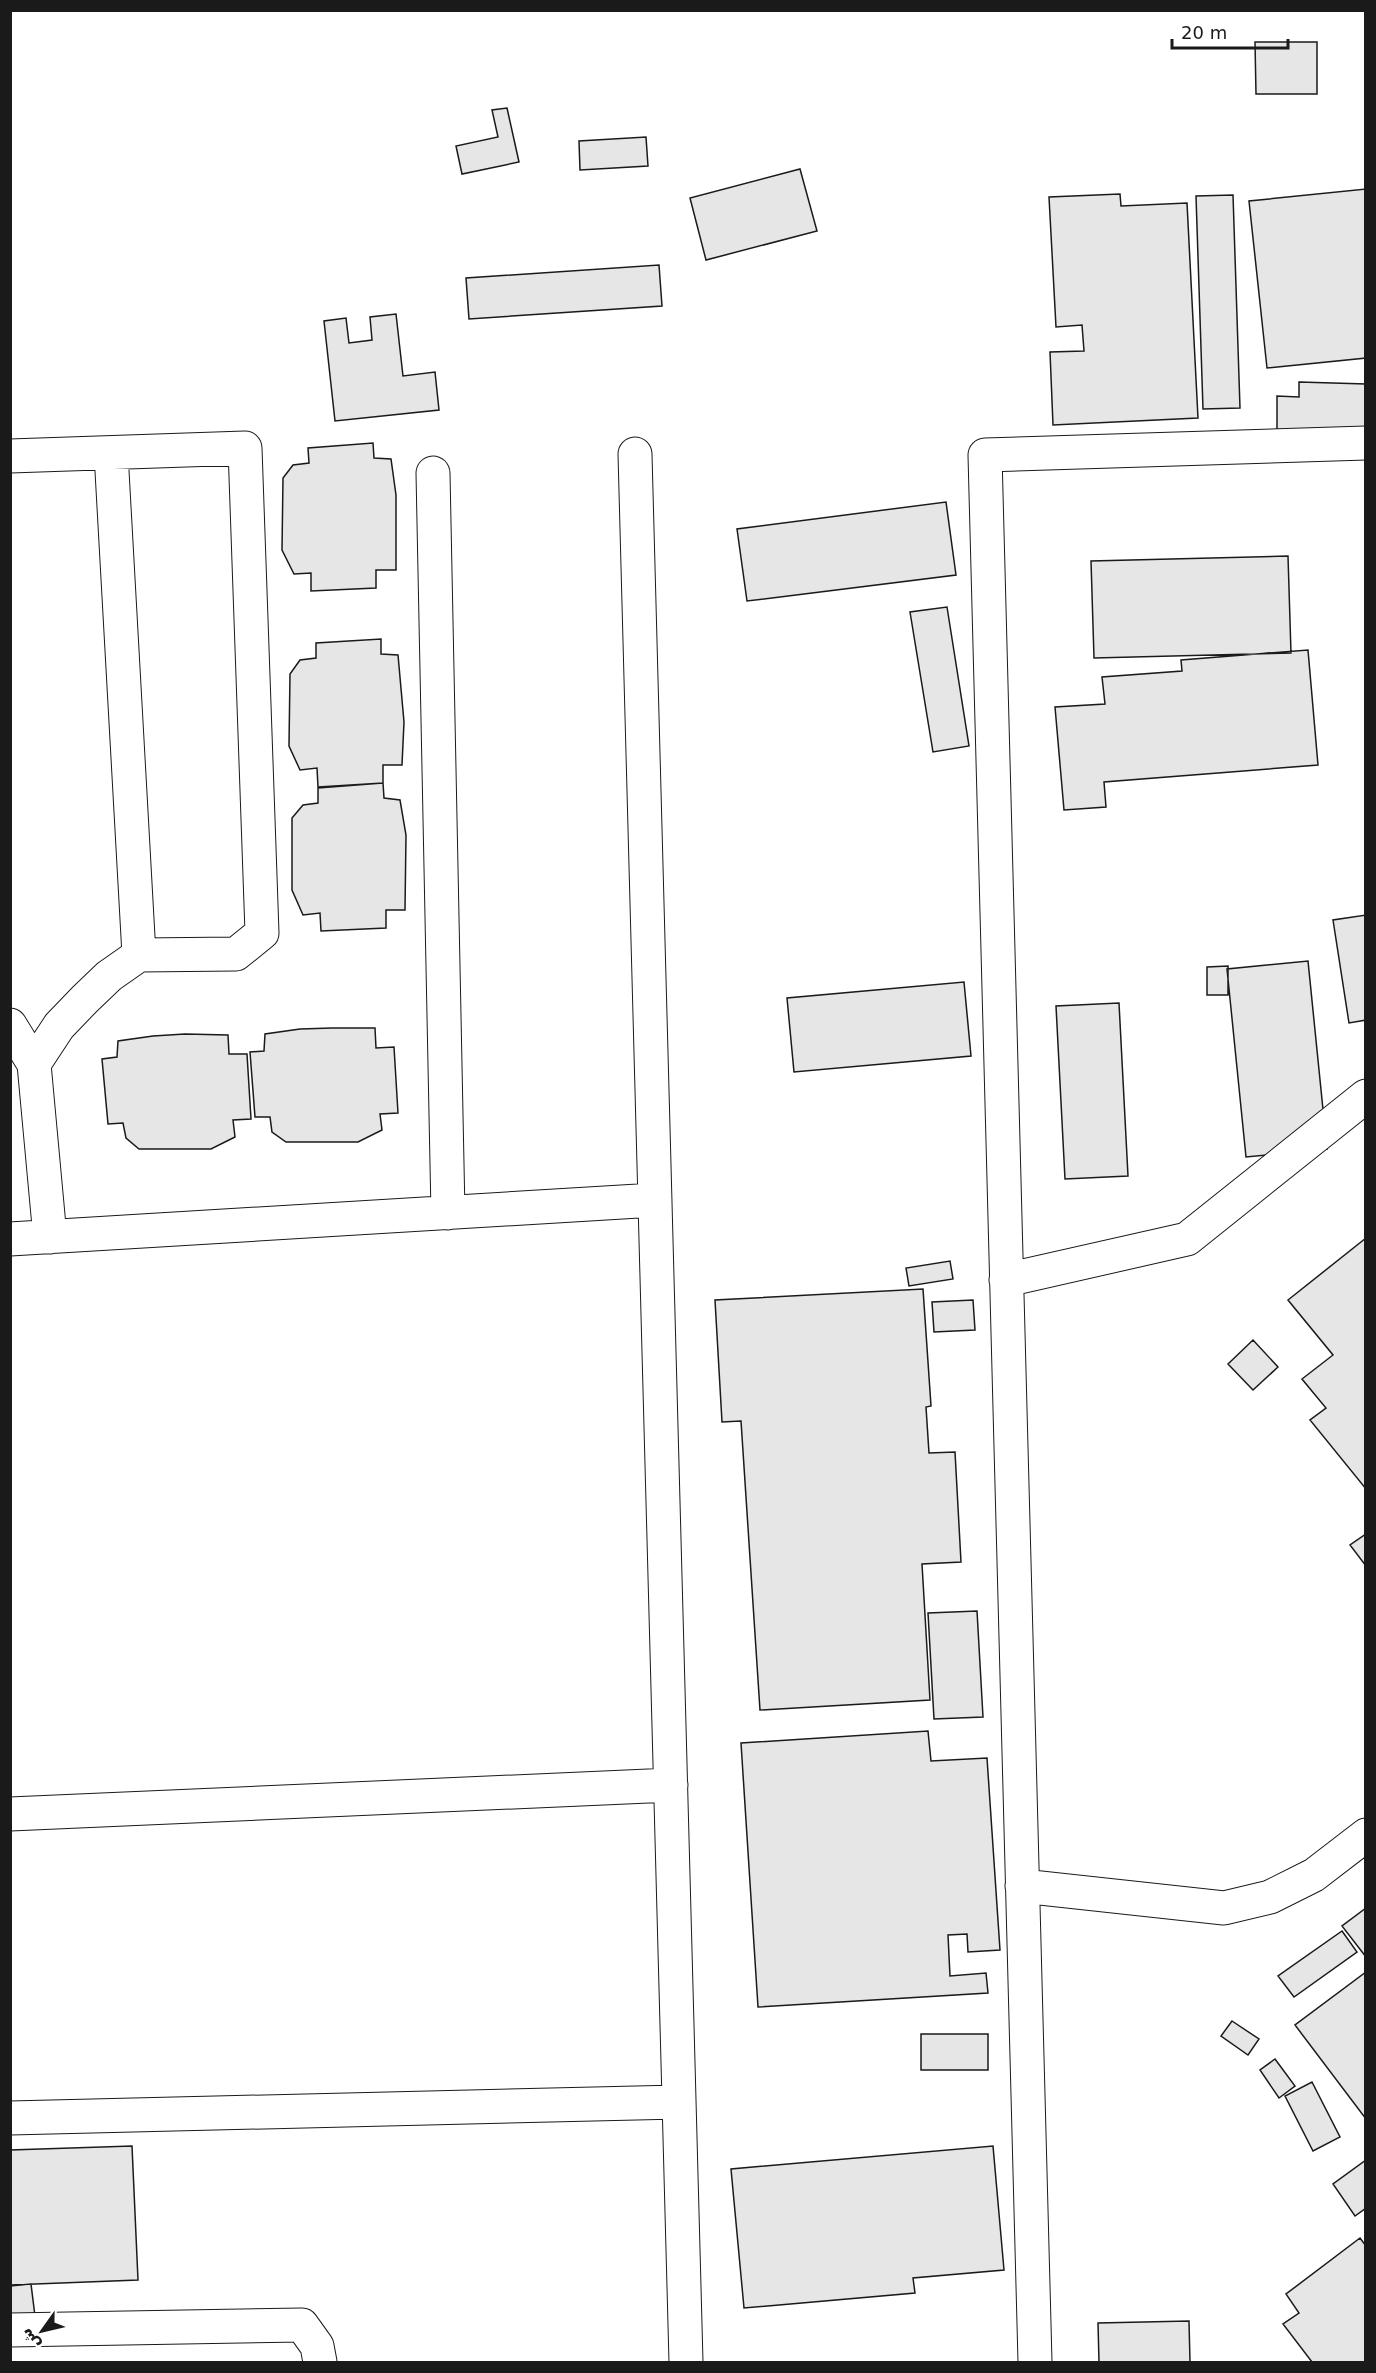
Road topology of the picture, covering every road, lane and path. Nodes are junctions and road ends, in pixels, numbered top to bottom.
1 (1365, 442) edge
2 (111, 453) junction
3 (635, 454) dead end
4 (10, 456) edge
5 (433, 473) dead end
6 (139, 955) junction
7 (10, 1025) edge
8 (34, 1064) junction
9 (1365, 1096) edge
10 (655, 1200) junction
11 (448, 1212) junction
12 (50, 1237) junction
13 (10, 1239) edge
14 (1006, 1280) junction
15 (671, 1785) junction
16 (10, 1814) edge
17 (1365, 1835) edge
18 (1022, 1886) junction
19 (679, 2102) junction
20 (10, 2118) edge
21 (10, 2330) edge
22 (320, 2362) edge
23 (686, 2362) edge
24 (1035, 2362) edge

1 - 14 street
2 - 4 street
2 - 6 street
2 - 6 street
3 - 10 street
5 - 11 street
6 - 8 street
7 - 8 street
8 - 12 street
9 - 14 street
10 - 11 street
10 - 15 street
11 - 12 street
12 - 13 street
14 - 18 street
15 - 16 street
15 - 19 street
17 - 18 street
18 - 24 street
19 - 20 street
19 - 23 street
21 - 22 street

